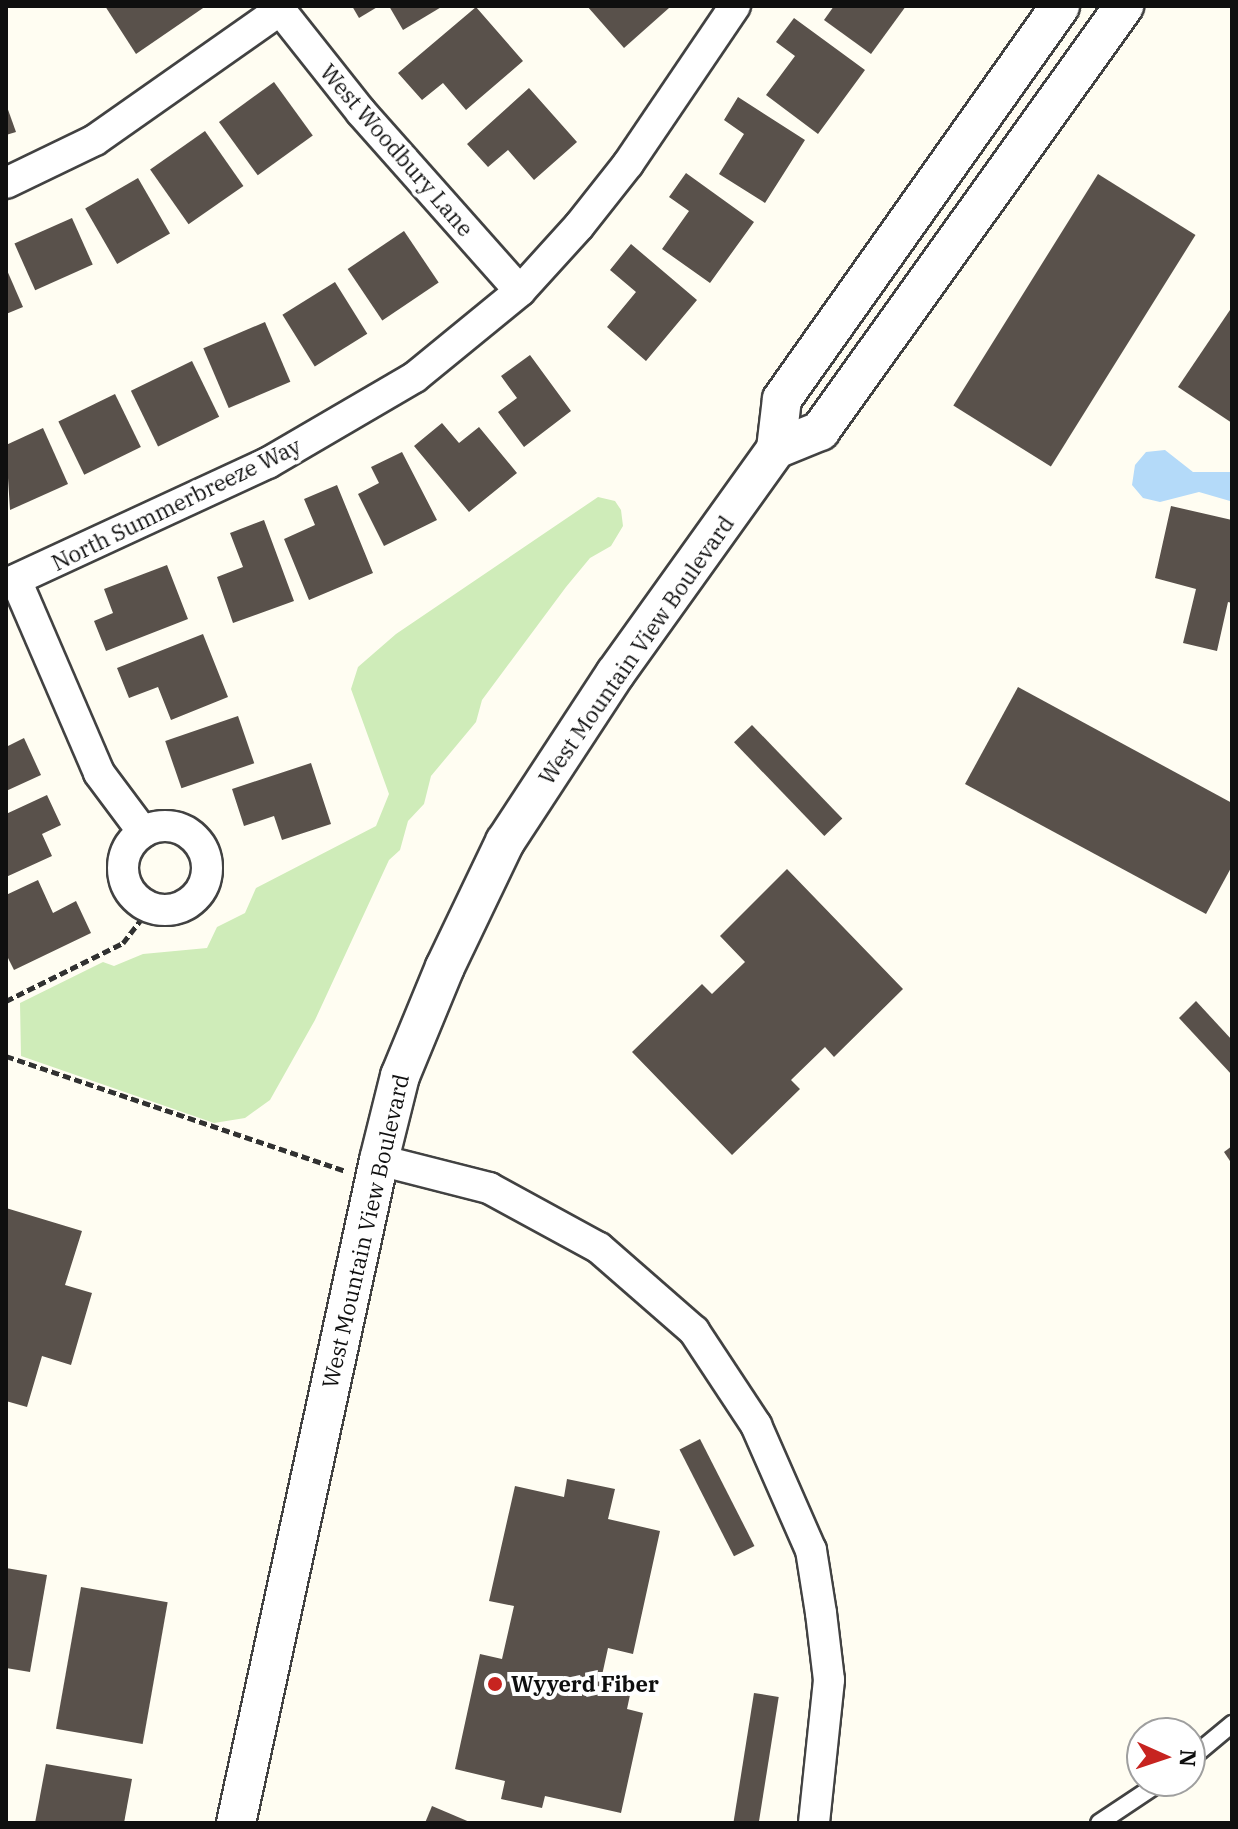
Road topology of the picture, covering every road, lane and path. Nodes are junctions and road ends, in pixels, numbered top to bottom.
1 (735, 6) edge
2 (1060, 6) edge
3 (1124, 6) edge
4 (279, 8) edge
5 (6, 183) edge
6 (520, 291) junction
7 (776, 449) junction
8 (11, 582) edge
9 (143, 832) junction
10 (150, 908) junction
11 (6, 1001) edge
12 (6, 1056) edge
13 (376, 1170) junction
14 (1232, 1724) edge
15 (1206, 1746) edge
16 (1138, 1797) edge
17 (236, 1823) edge
18 (814, 1823) edge
19 (1099, 1823) edge

1 - 6 street, North Summerbreeze Way
2 - 7 street, West Mountain View Boulevard
3 - 7 street
4 - 5 street
4 - 6 street, West Woodbury Lane
6 - 8 street, North Summerbreeze Way
7 - 13 street, West Mountain View Boulevard
8 - 9 street
9 - 10 street
9 - 10 street
10 - 11 path
12 - 13 path
13 - 17 street, West Mountain View Boulevard
13 - 18 street
14 - 15 lane
16 - 19 lane

